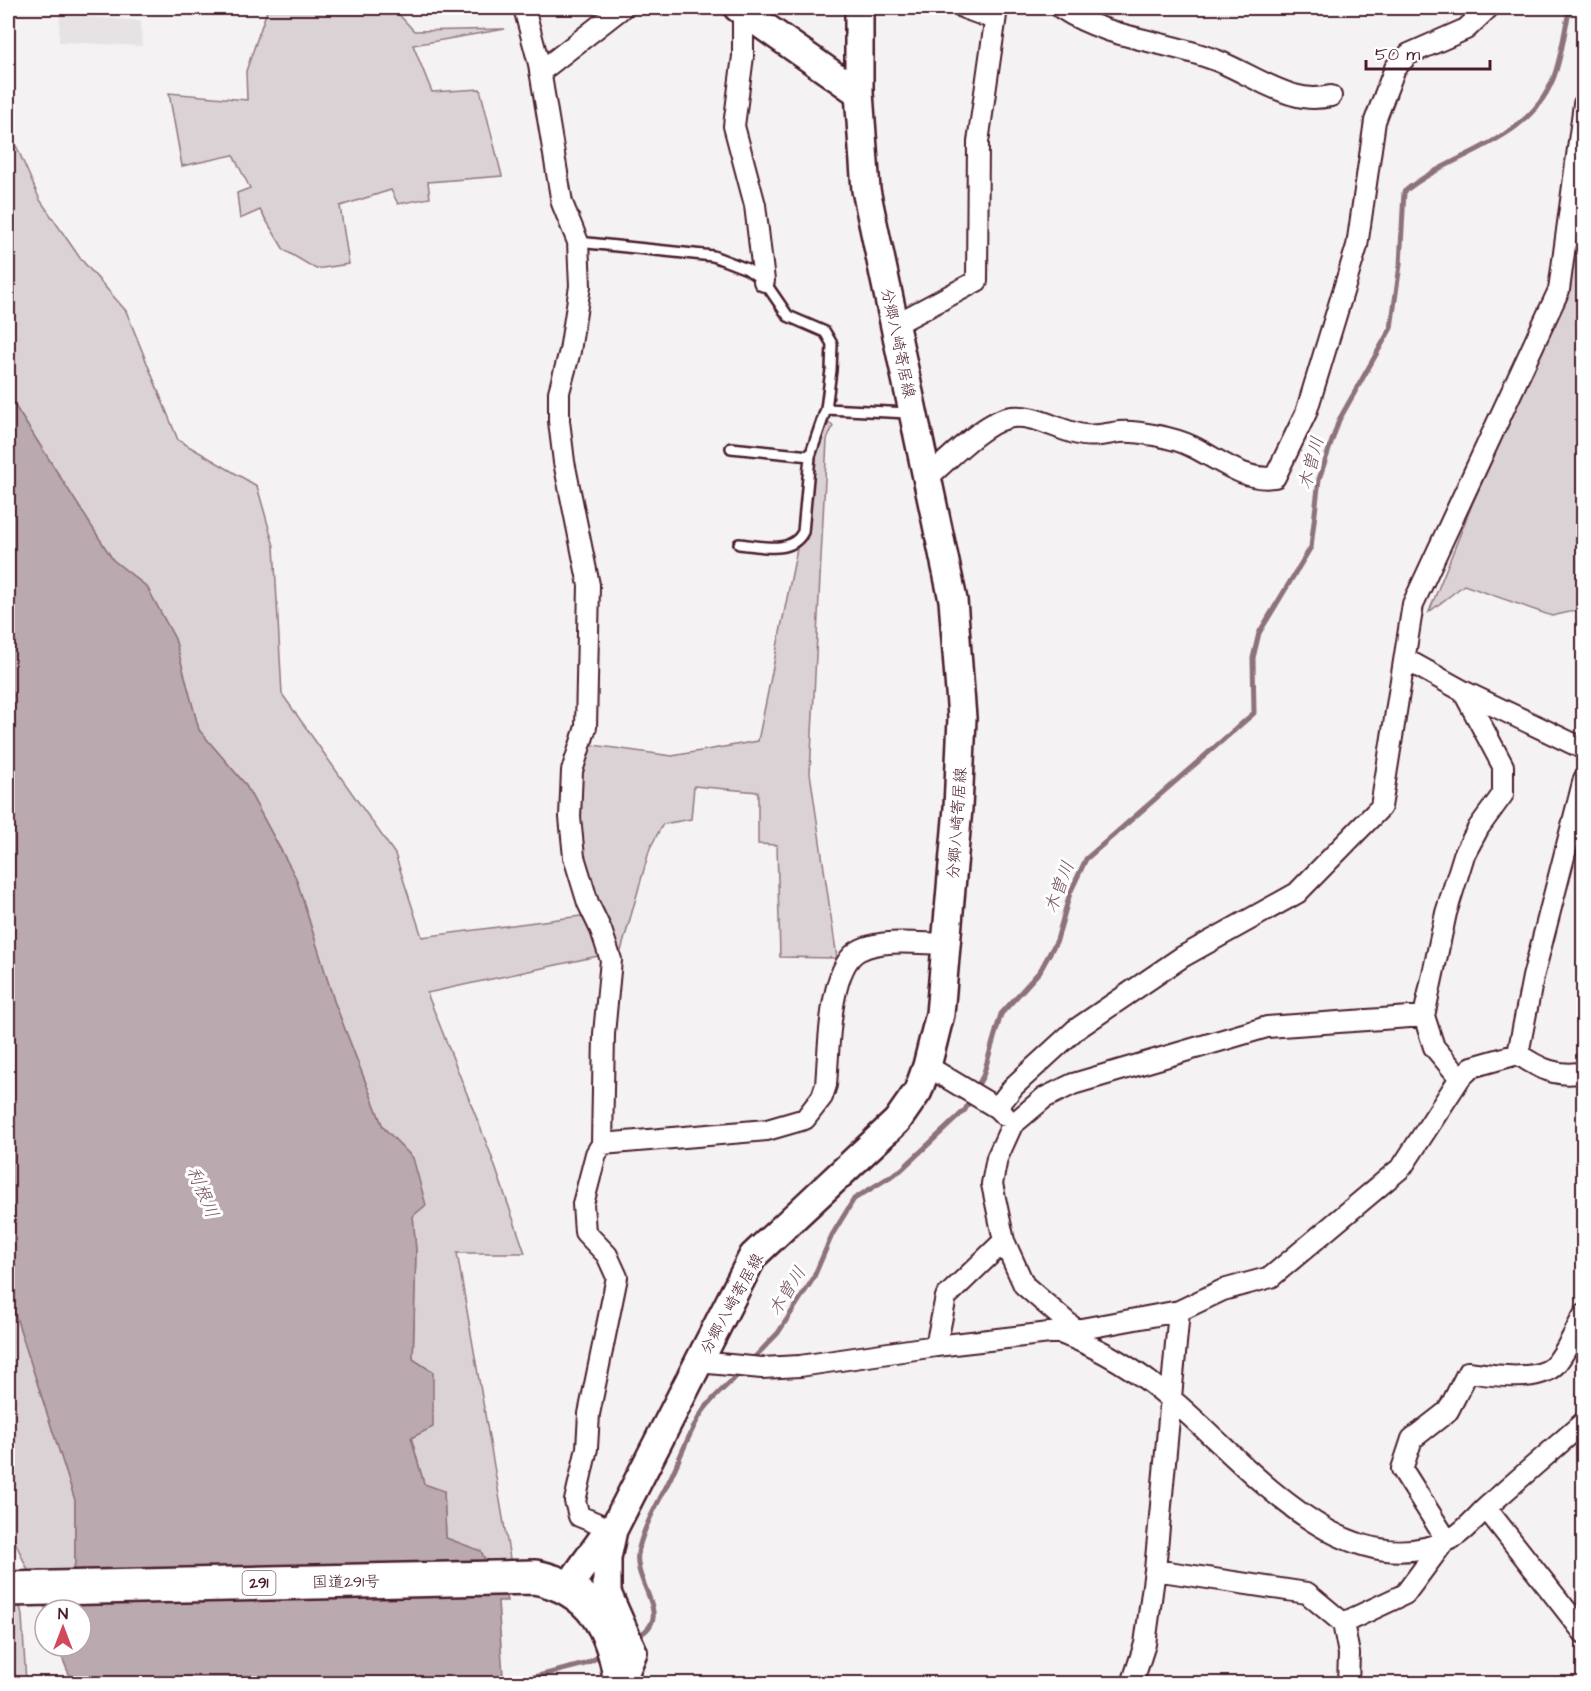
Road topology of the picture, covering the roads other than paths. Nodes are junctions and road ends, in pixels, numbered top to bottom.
1 (524, 8) edge
2 (622, 8) edge
3 (859, 8) edge
4 (964, 8) edge
5 (1061, 8) edge
6 (1488, 8) edge
7 (743, 9) edge
8 (995, 13) edge
9 (540, 72) junction
10 (859, 93) junction
11 (1330, 96) dead end
12 (1584, 105) edge
13 (578, 242) junction
14 (764, 281) junction
15 (894, 325) junction
16 (826, 409) junction
17 (914, 413) junction
18 (731, 448) dead end
19 (810, 456) junction
20 (927, 478) junction
21 (739, 544) dead end
22 (1405, 659) junction
23 (1463, 691) junction
24 (1584, 749) edge
25 (1584, 779) edge
26 (947, 944) junction
27 (1424, 1016) junction
28 (1518, 1054) junction
29 (927, 1066) junction
30 (1584, 1071) edge
31 (1460, 1077) junction
32 (992, 1105) junction
33 (1012, 1125) junction
34 (602, 1144) junction
35 (1004, 1241) junction
36 (1179, 1311) junction
37 (1584, 1315) edge
38 (1066, 1331) junction
39 (936, 1346) junction
40 (711, 1364) junction
41 (1170, 1398) junction
42 (1584, 1422) edge
43 (1486, 1508) junction
44 (613, 1530) junction
45 (1446, 1539) junction
46 (1155, 1570) junction
47 (568, 1587) junction
48 (8, 1589) edge
49 (1343, 1623) junction
50 (1584, 1633) edge
51 (622, 1658) edge
52 (1132, 1683) edge
53 (1347, 1683) edge

1 - 9 street
2 - 9 street
3 - 10 main road, 分郷八崎寄居線
4 - 8 street
5 - 11 street
6 - 20 street
7 - 10 main road
7 - 14 street
8 - 15 street
9 - 13 street
10 - 15 main road, 分郷八崎寄居線
12 - 22 street
13 - 14 lane
13 - 34 street
14 - 16 lane
15 - 17 main road, 分郷八崎寄居線
16 - 17 lane
16 - 19 lane
17 - 20 main road, 分郷八崎寄居線
18 - 19 lane
19 - 21 lane
20 - 26 main road, 分郷八崎寄居線
22 - 23 street
22 - 32 street
23 - 24 street
23 - 27 street
25 - 28 street
26 - 29 main road, 分郷八崎寄居線
26 - 34 street
27 - 31 street
27 - 33 street
28 - 30 street
28 - 31 street
29 - 32 street
29 - 40 main road, 分郷八崎寄居線
31 - 36 street
32 - 33 street
33 - 35 street
34 - 44 street
35 - 38 street
35 - 39 street
36 - 38 street
36 - 41 street
37 - 45 street
38 - 39 street
38 - 41 street
39 - 40 street
40 - 44 main road, 分郷八崎寄居線
41 - 45 street
41 - 46 street
42 - 43 street
43 - 45 street
43 - 50 street
44 - 47 main road, 分郷八崎寄居線
44 - 51 main road
45 - 49 street
46 - 49 street
46 - 52 street
47 - 48 highway, 国道291号 / 291
47 - 51 highway, 国道291号 / 291
49 - 53 street

